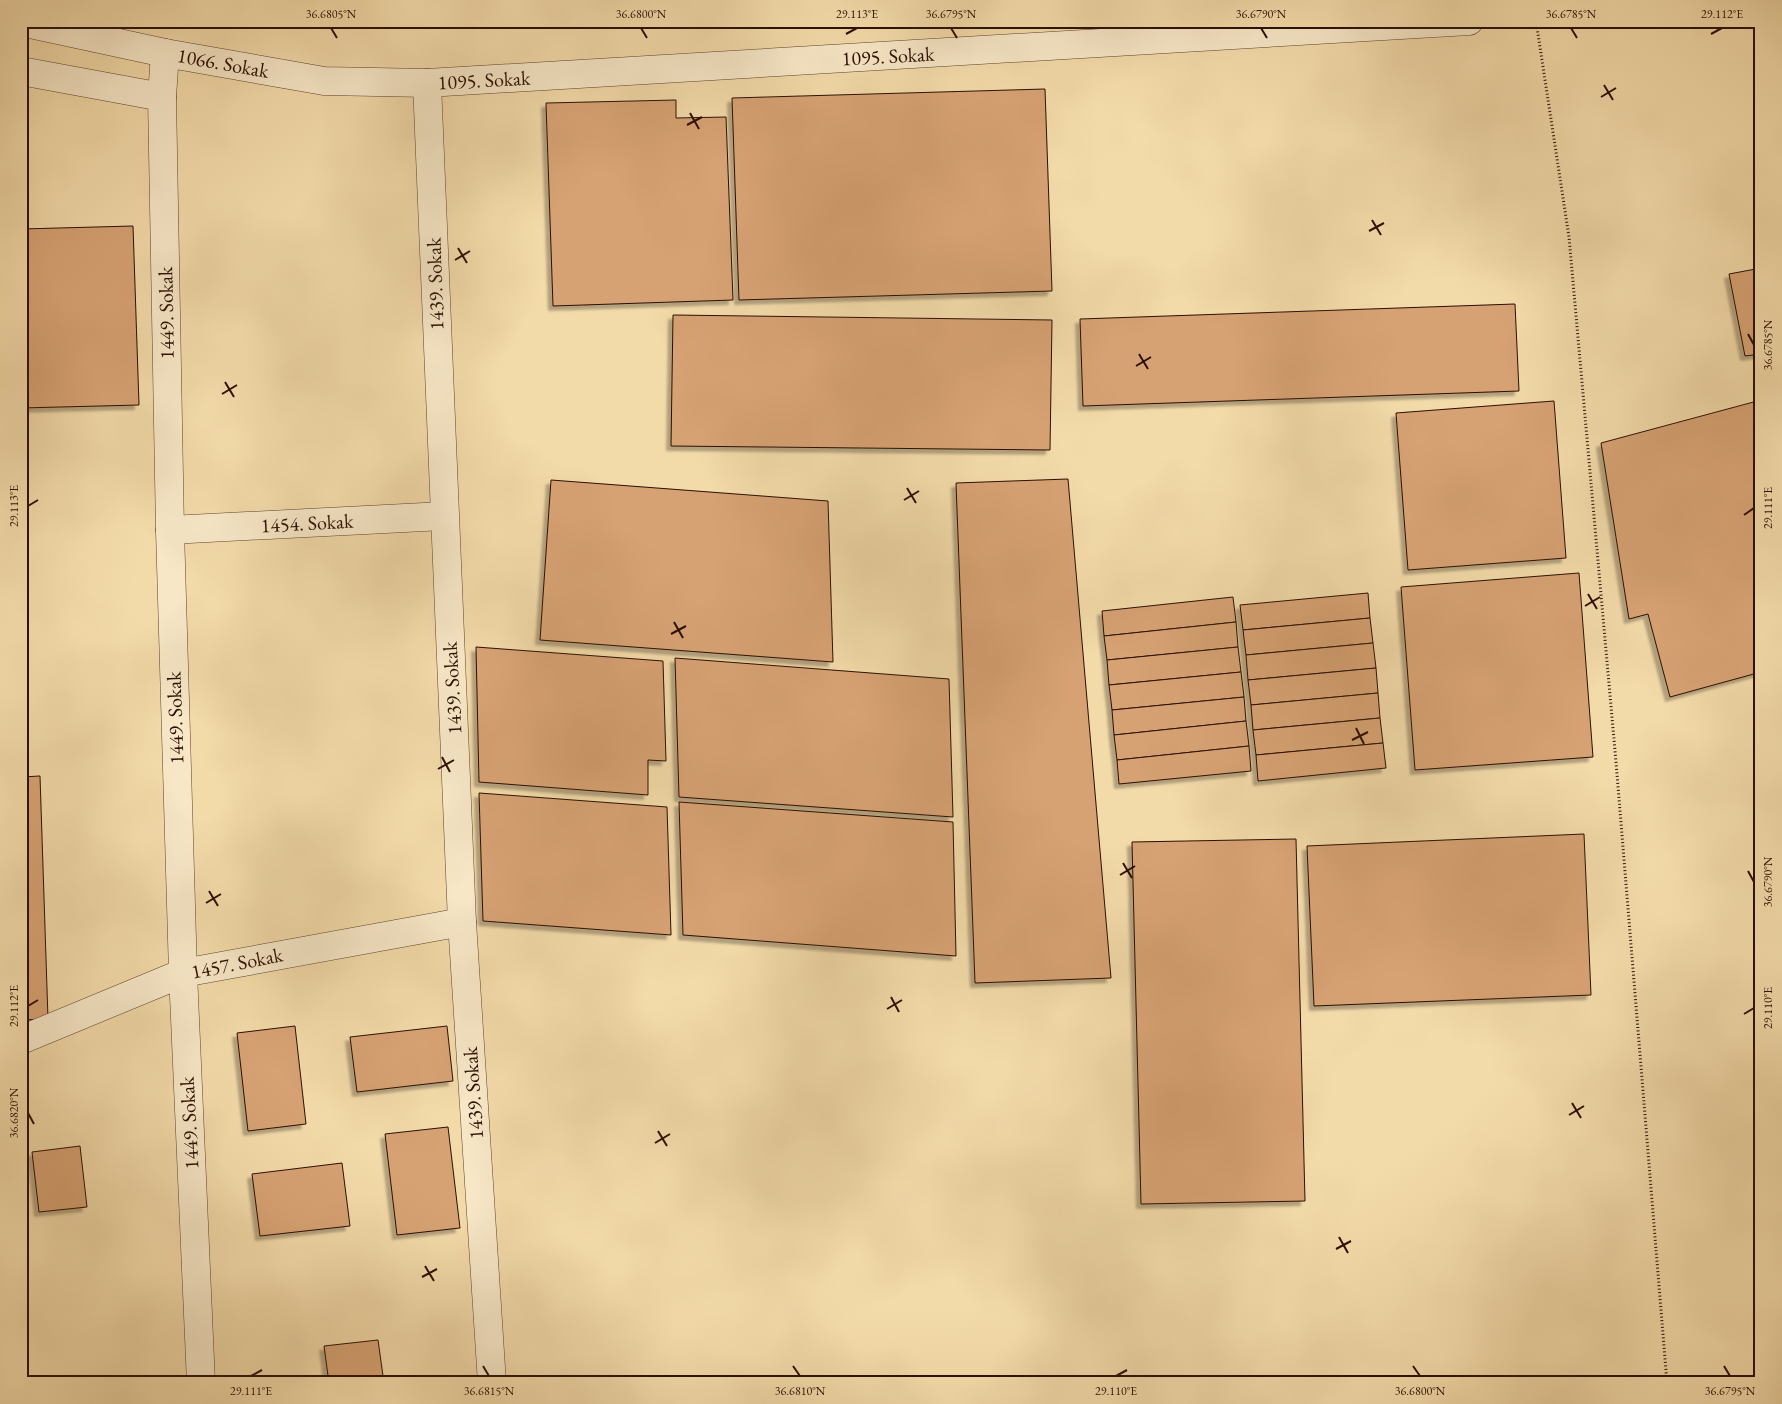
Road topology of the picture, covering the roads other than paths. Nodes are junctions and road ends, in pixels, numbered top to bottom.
1 (1469, 21) edge
2 (21, 22) edge
3 (165, 53) junction
4 (21, 71) edge
5 (427, 83) junction
6 (162, 97) junction
7 (444, 516) junction
8 (170, 530) junction
9 (462, 922) junction
10 (183, 973) junction
11 (21, 1040) edge
12 (201, 1383) edge
13 (492, 1383) edge

1 - 5 street, 1095. Sokak
2 - 3 street, 1066. Sokak
3 - 5 street, 1066. Sokak
3 - 6 street, 1449. Sokak
4 - 6 street
5 - 7 street, 1439. Sokak
6 - 8 street, 1449. Sokak
7 - 8 street, 1454. Sokak
7 - 9 street, 1439. Sokak
8 - 10 street, 1449. Sokak
9 - 10 street, 1457. Sokak
9 - 13 street, 1439. Sokak
10 - 11 street, 1457. Sokak
10 - 12 street, 1449. Sokak

